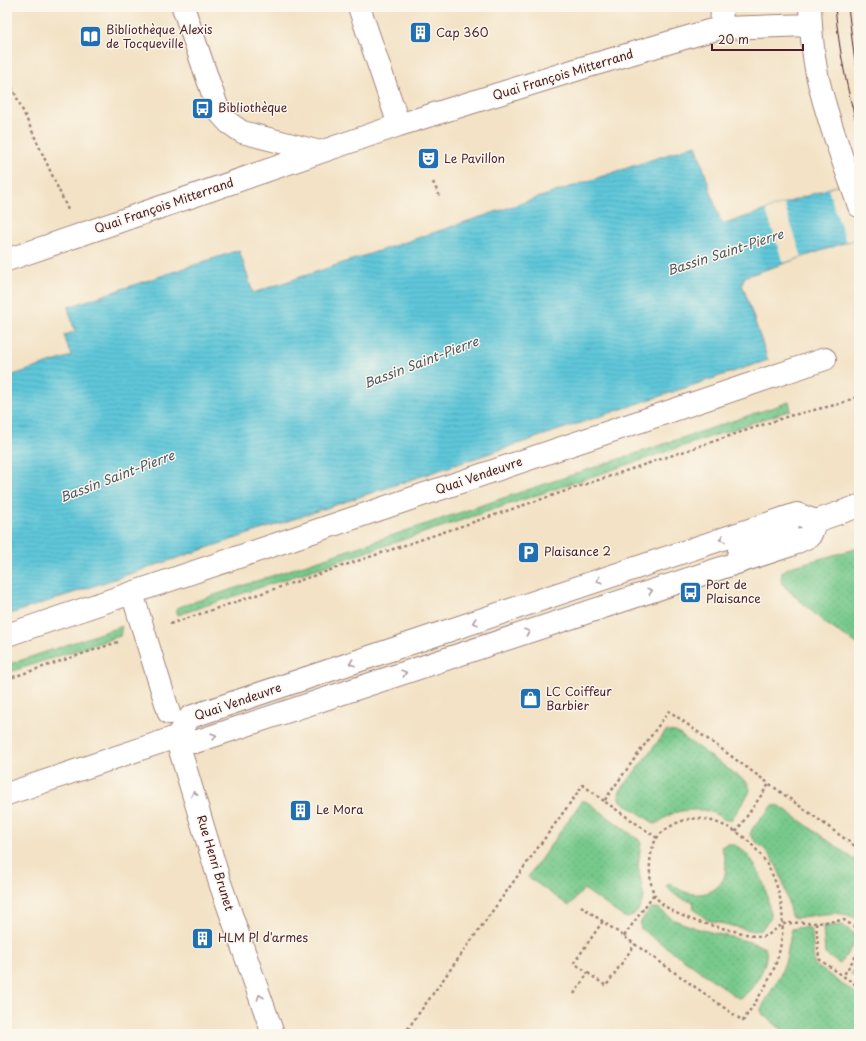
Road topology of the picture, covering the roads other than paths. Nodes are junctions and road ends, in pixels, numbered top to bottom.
1 (183, 7) edge
2 (359, 7) edge
3 (812, 13) edge
4 (721, 18) edge
5 (399, 125) junction
6 (320, 152) junction
7 (859, 206) edge
8 (7, 260) edge
9 (825, 359) dead end
10 (859, 506) edge
11 (786, 518) junction
12 (816, 521) junction
13 (737, 562) junction
14 (132, 593) junction
15 (7, 635) edge
16 (169, 713) dead end
17 (176, 737) junction
18 (7, 794) edge
19 (273, 1034) edge

1 - 6 street
2 - 5 street
3 - 4 street, Quai François Mitterrand
3 - 7 street
4 - 5 street, Quai François Mitterrand
5 - 6 street, Quai François Mitterrand
6 - 8 street, Quai François Mitterrand
9 - 14 street, Quai Vendeuvre
10 - 12 street
11 - 12 street, Quai Vendeuvre
11 - 13 street
11 -> 17 street, Quai Vendeuvre
12 - 13 street, Quai Vendeuvre
17 -> 13 street, Quai Vendeuvre
14 - 15 street, Quai Vendeuvre
14 - 16 street
17 - 18 street
19 -> 17 street, Rue Henri Brunet

